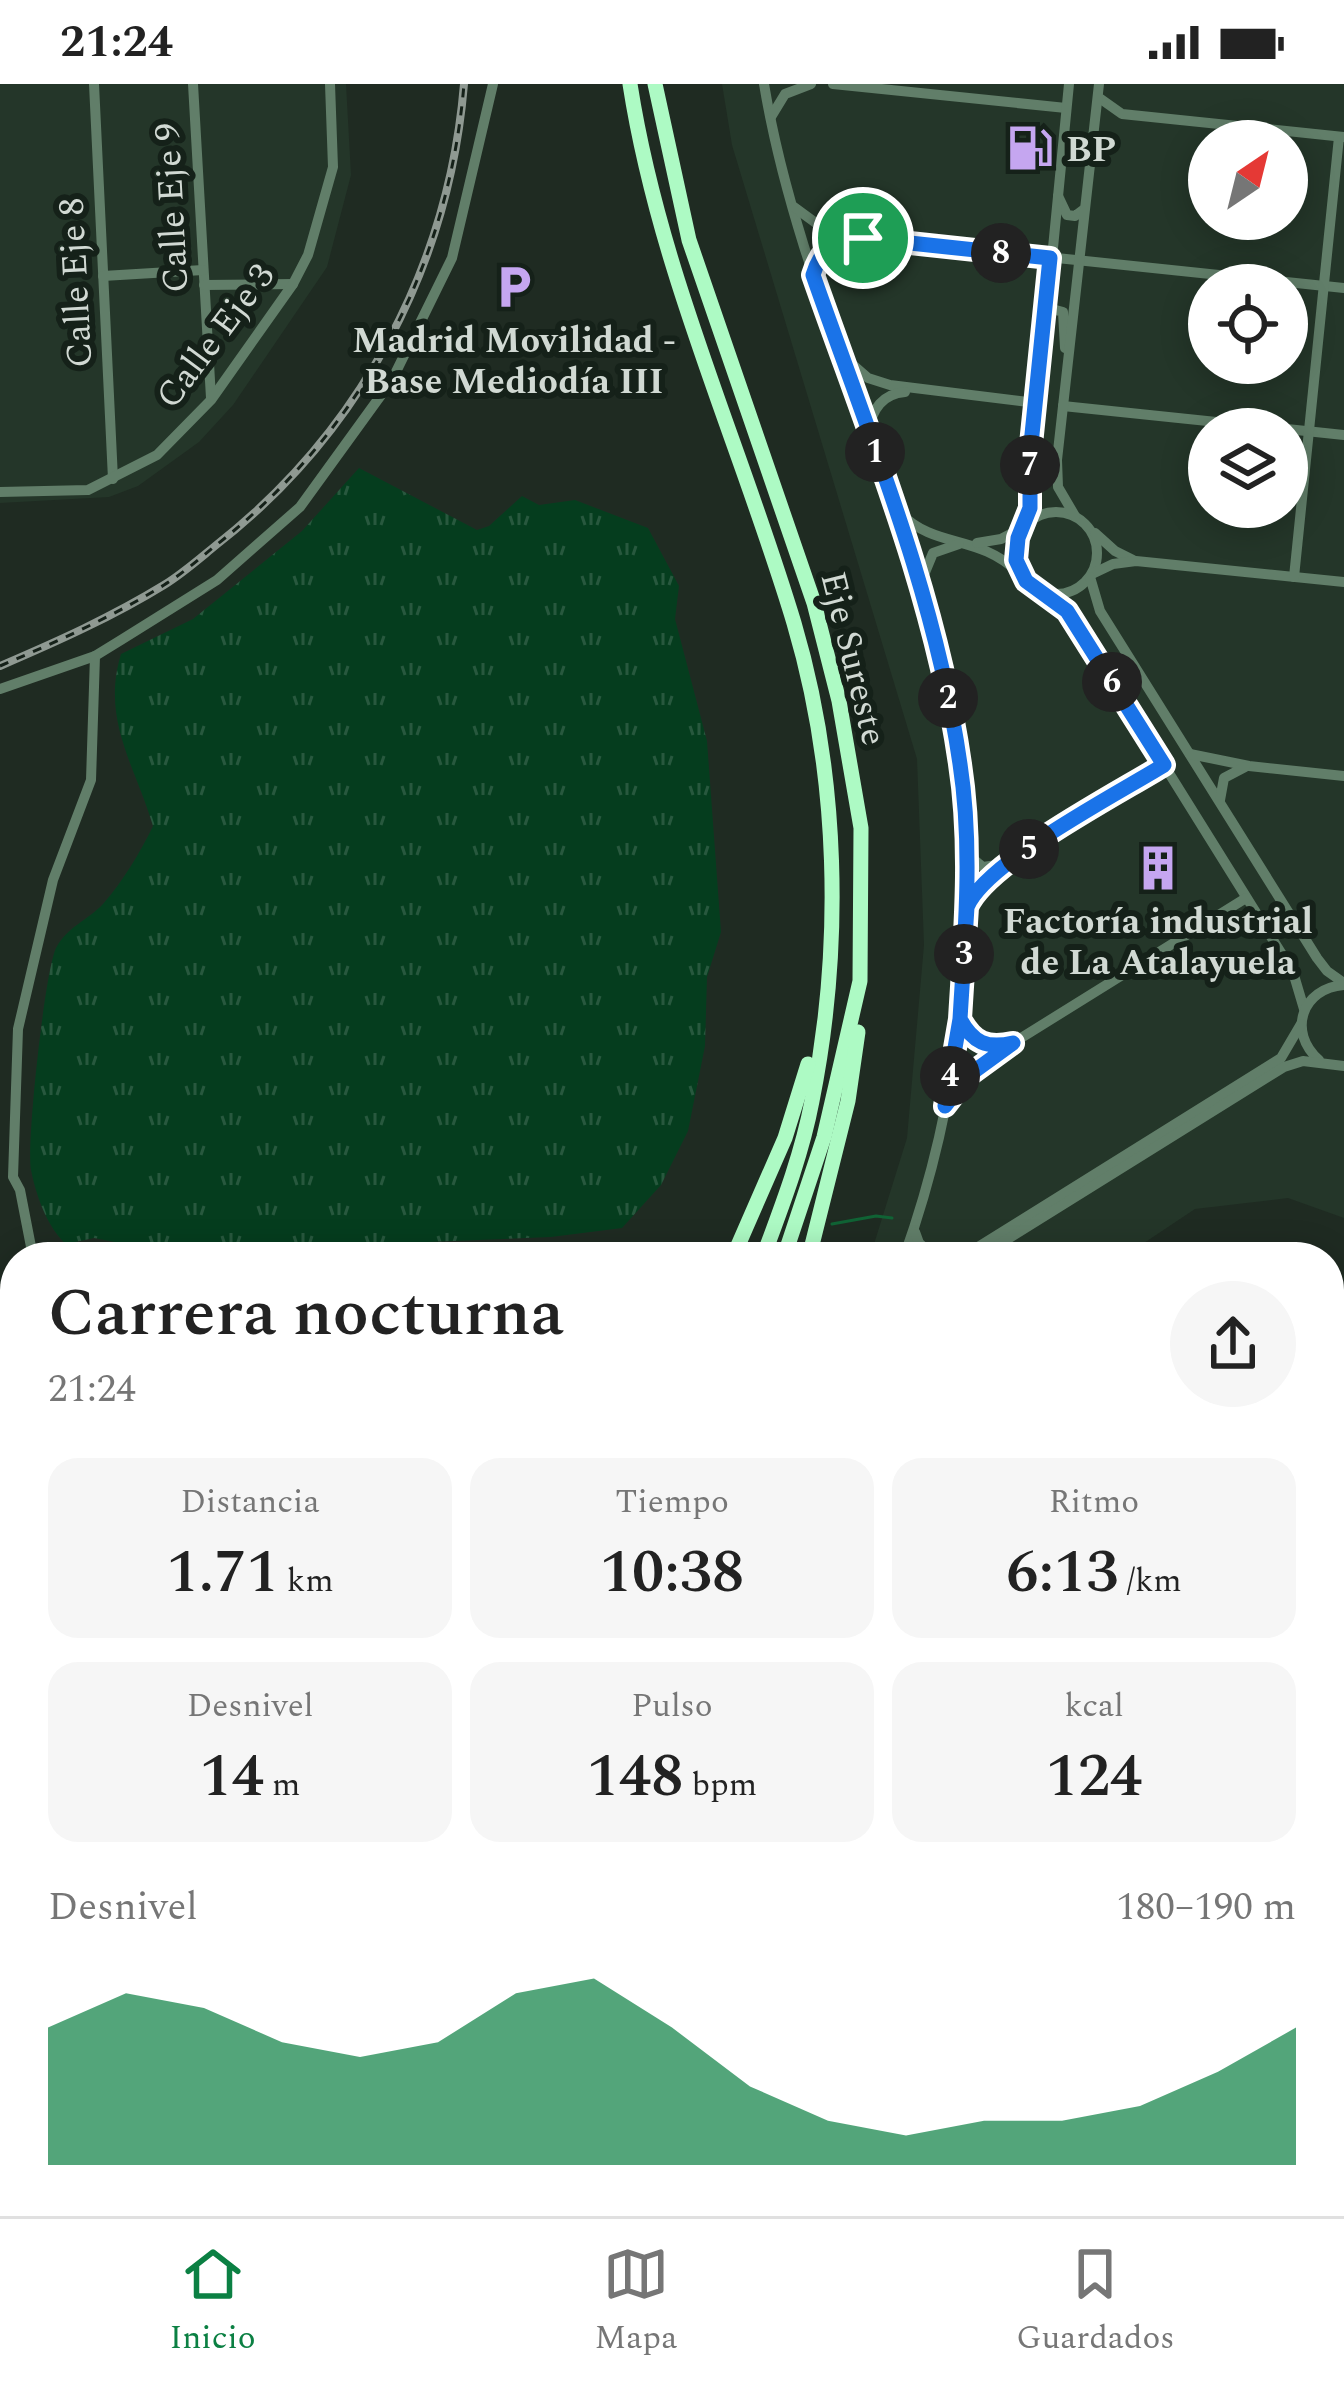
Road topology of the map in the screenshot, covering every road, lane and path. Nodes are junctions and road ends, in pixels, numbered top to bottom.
1 (94, 84) edge
2 (193, 84) edge
3 (330, 84) edge
4 (493, 84) edge
5 (630, 84) edge
6 (655, 84) edge
7 (764, 84) edge
8 (811, 84) edge
9 (833, 84) edge
10 (1069, 84) edge
11 (1098, 90) edge
12 (1066, 108) junction
13 (1122, 114) junction
14 (770, 120) junction
15 (1091, 137) junction
16 (1342, 137) edge
17 (1057, 193) junction
18 (790, 203) junction
19 (1083, 210) junction
20 (856, 237) junction
21 (1050, 258) junction
22 (1078, 260) junction
23 (203, 271) junction
24 (813, 275) junction
25 (103, 276) junction
26 (293, 284) junction
27 (204, 285) junction
28 (1324, 286) junction
29 (1344, 288) edge
30 (1045, 316) junction
31 (840, 352) junction
32 (1067, 357) junction
33 (914, 391) junction
34 (211, 400) junction
35 (1036, 403) junction
36 (1063, 406) junction
37 (1188, 419) edge
38 (868, 430) junction
39 (1309, 431) junction
40 (1344, 435) edge
41 (113, 479) junction
42 (0, 492) edge
43 (894, 505) junction
44 (1075, 516) junction
45 (1025, 526) junction
46 (1090, 529) junction
47 (971, 544) junction
48 (1136, 561) junction
49 (1022, 575) junction
50 (1091, 575) junction
51 (1294, 577) junction
52 (1344, 582) edge
53 (921, 585) junction
54 (1045, 592) junction
55 (95, 656) junction
56 (0, 689) edge
57 (1190, 754) junction
58 (1164, 765) junction
59 (1249, 766) junction
60 (1344, 776) edge
61 (1220, 802) junction
62 (966, 853) junction
63 (1007, 863) junction
64 (1246, 898) junction
65 (967, 907) junction
66 (860, 981) junction
67 (1344, 984) edge
68 (826, 985) junction
69 (1304, 1009) junction
70 (960, 1019) junction
71 (1301, 1024) junction
72 (1013, 1043) junction
73 (1335, 1066) edge
74 (945, 1106) junction
75 (914, 1226) junction
76 (30, 1242) edge
77 (740, 1242) edge
78 (769, 1242) edge
79 (789, 1242) edge
80 (812, 1242) edge
81 (909, 1242) edge
82 (919, 1242) edge
83 (986, 1242) edge
84 (1003, 1242) edge

1 - 25 street, Calle Eje 8
2 - 23 street, Calle Eje 9
3 - 26 street, Calle Eje 3
4 - 55 street
5 - 68 highway, Eje Sureste
6 - 66 highway, Eje Sureste
7 - 14 street
8 - 14 street
9 - 12 street
10 - 12 street
11 - 13 street
11 - 15 street
12 - 17 street
13 - 15 street
13 - 16 street
14 - 18 street
15 - 19 street
16 - 28 street
17 - 19 street
17 - 21 street
18 - 20 street
18 - 24 street
19 - 22 street
20 - 21 street
20 - 24 street
21 - 22 street
21 - 30 street
22 - 28 street
22 - 32 street
23 - 25 street
23 - 27 street, Calle Eje 9
24 - 31 street
25 - 41 street, Calle Eje 8
26 - 27 street
26 - 34 street, Calle Eje 3
27 - 34 street, Calle Eje 9
28 - 29 street
28 - 39 street
30 - 32 street
30 - 35 street
31 - 33 street
31 - 38 street
32 - 36 street
33 - 35 street
33 - 38 street
34 - 41 street, Calle Eje 3
35 - 45 street
36 - 37 street
36 - 44 street
38 - 43 street
39 - 40 street
39 - 51 street
41 - 42 street, Calle Eje 3
43 - 47 street
43 - 53 street
44 - 45 street
44 - 46 street
45 - 47 street
45 - 49 street
46 - 48 street
46 - 50 street
47 - 49 street
47 - 53 street
48 - 50 street
48 - 51 street
49 - 54 street
50 - 54 street
50 - 57 street
51 - 52 street
53 - 62 street
54 - 58 street
55 - 56 street
55 - 76 street
57 - 59 street
57 - 61 street
58 - 63 street
58 - 64 street
59 - 60 street
59 - 61 street
61 - 67 street
62 - 63 street
62 - 65 street
63 - 65 street
64 - 69 street
64 - 72 street
65 - 70 street
66 - 79 highway, Eje Sureste
66 - 80 highway
67 - 69 street
68 - 77 highway
68 - 78 highway, Eje Sureste
69 - 71 street
70 - 72 street
70 - 74 street
71 - 73 street
71 - 83 street
72 - 74 street
73 - 84 street
74 - 75 street
75 - 81 street
75 - 82 street

